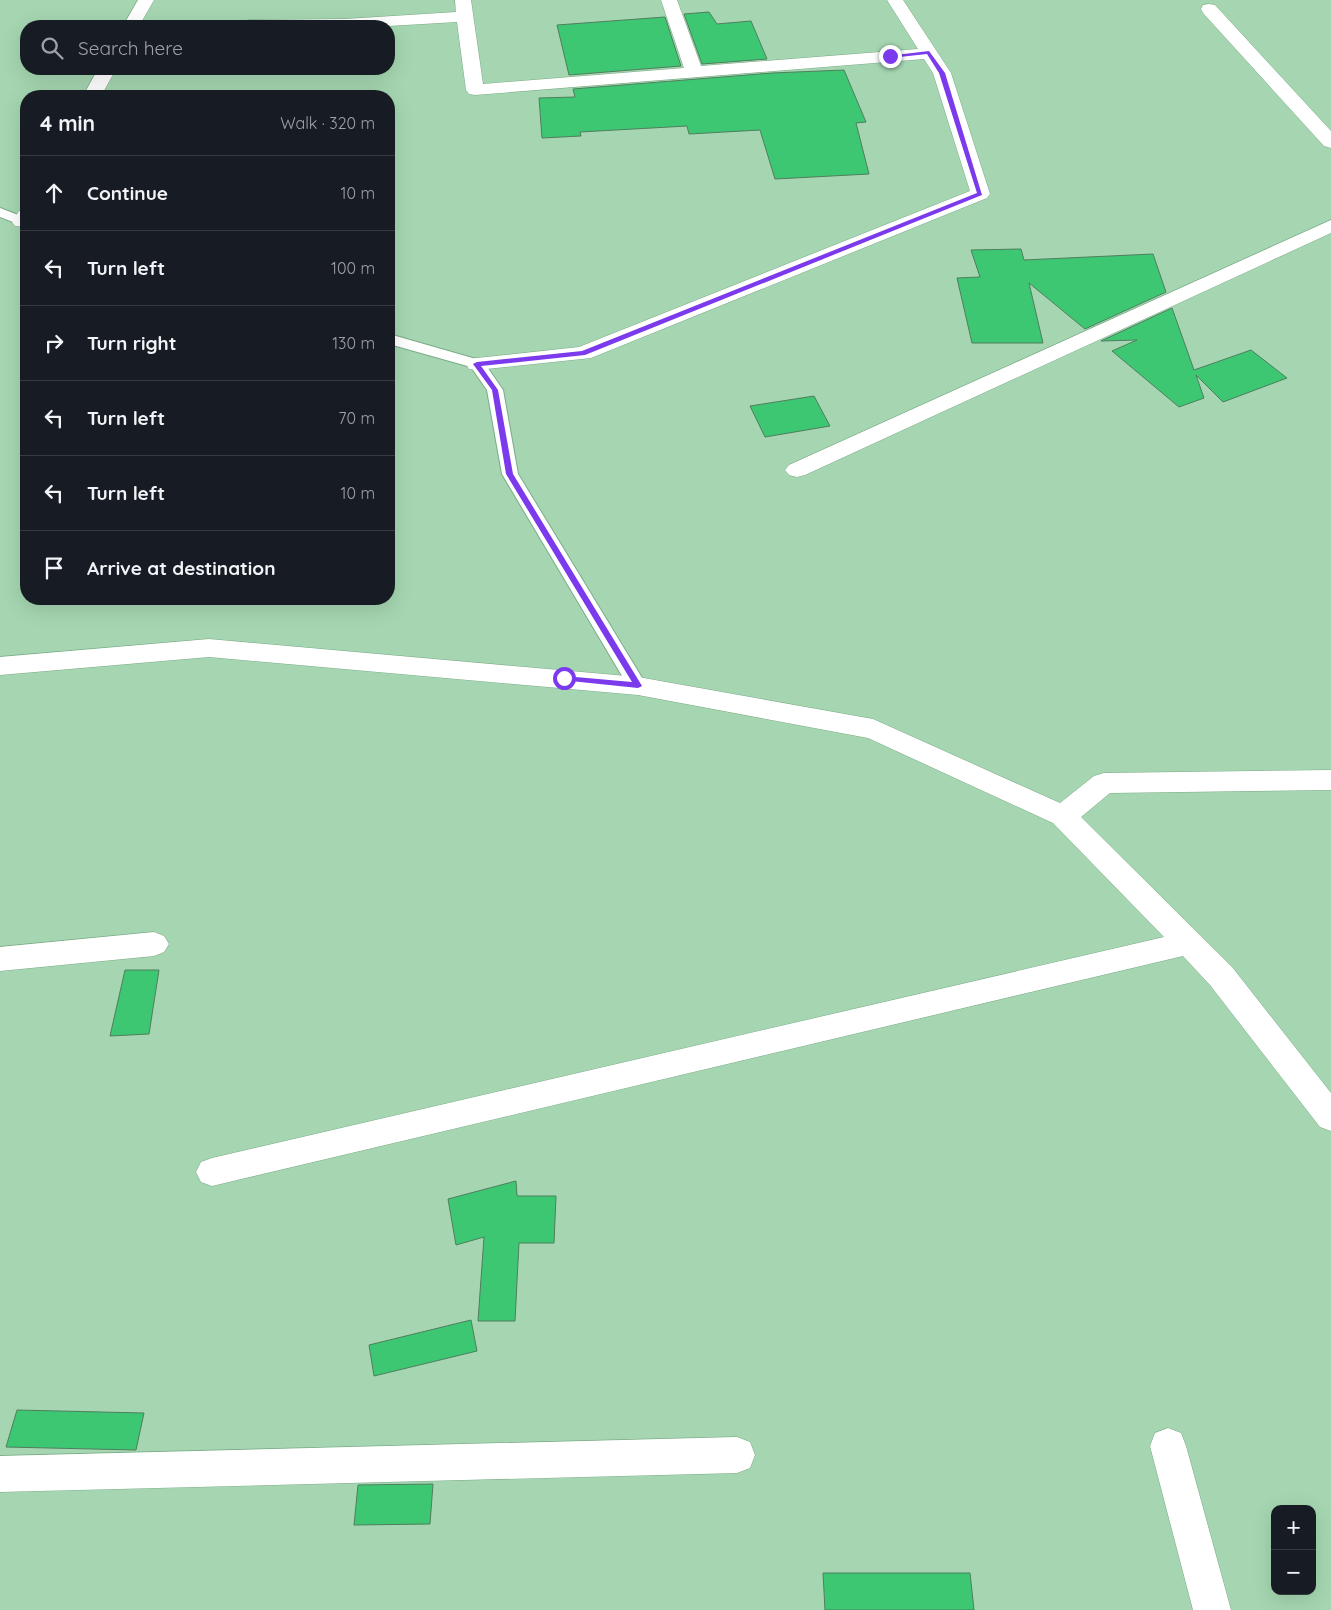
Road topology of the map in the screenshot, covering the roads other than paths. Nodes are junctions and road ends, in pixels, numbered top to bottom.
1 (146, 0) edge
2 (669, 0) edge
3 (896, 0) edge
4 (464, 8) edge
5 (1209, 9) dead end
6 (134, 20) edge
7 (375, 20) edge
8 (929, 53) junction
9 (694, 72) junction
10 (104, 75) edge
11 (95, 90) edge
12 (1331, 142) edge
13 (0, 212) edge
14 (20, 218) edge
15 (1328, 232) edge
16 (395, 341) edge
17 (477, 364) junction
18 (797, 470) dead end
19 (0, 666) edge
20 (638, 686) junction
21 (1331, 780) edge
22 (1063, 816) junction
23 (1188, 942) junction
24 (154, 944) dead end
25 (0, 959) edge
26 (1331, 1117) edge
27 (212, 1172) dead end
28 (1168, 1446) dead end
29 (737, 1455) dead end
30 (0, 1474) edge
31 (1212, 1610) edge

1 - 6 street
2 - 9 street
3 - 8 street
4 - 7 street
4 - 9 street
5 - 12 street
8 - 9 street
8 - 17 street
10 - 11 street
13 - 14 lane
15 - 18 street
16 - 17 lane
17 - 20 lane
19 - 20 street
20 - 22 street
21 - 22 street
22 - 23 street
23 - 26 street
23 - 27 street
24 - 25 street
28 - 31 street
29 - 30 street

